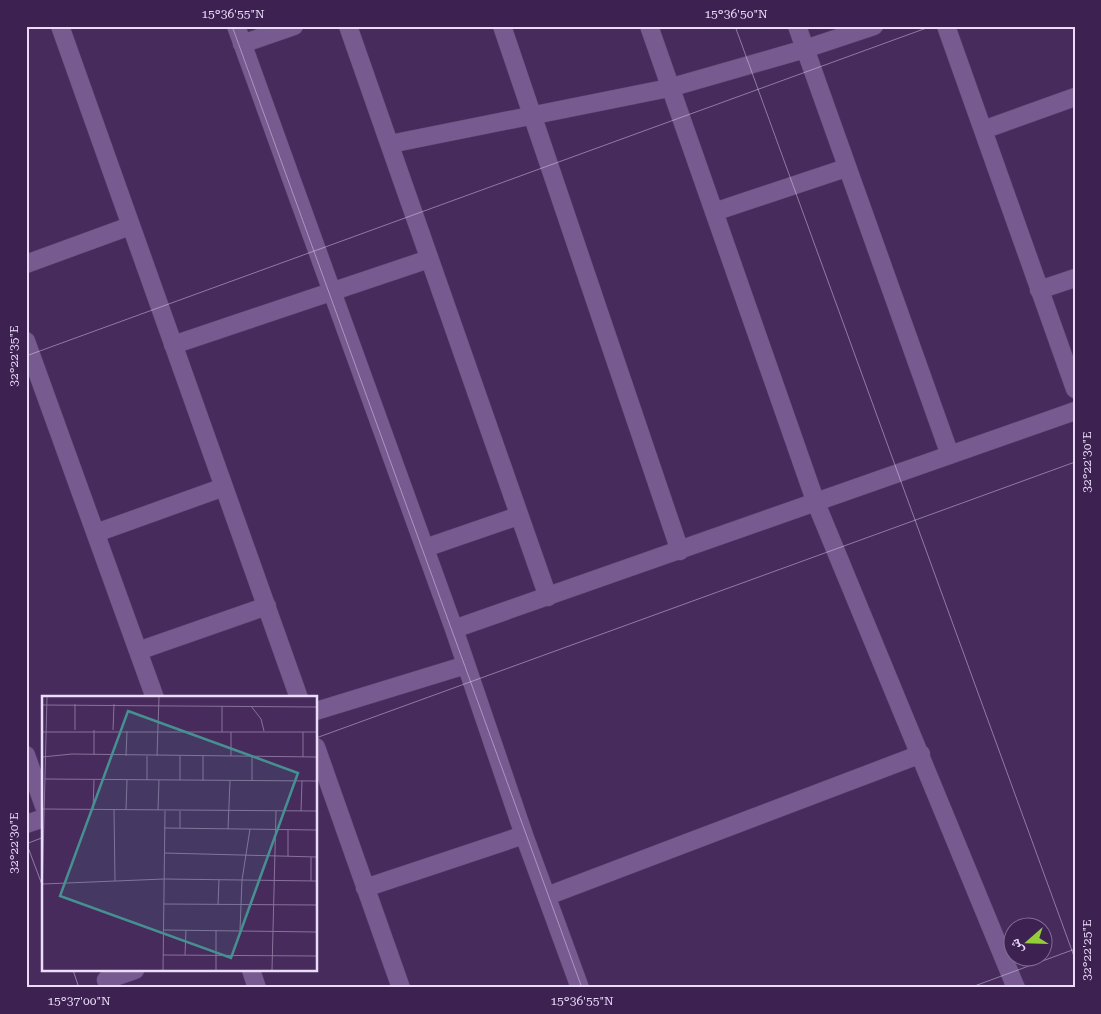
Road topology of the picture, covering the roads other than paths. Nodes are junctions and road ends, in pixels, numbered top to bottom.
1 (60, 26) edge
2 (236, 26) edge
3 (294, 26) edge
4 (348, 26) edge
5 (502, 26) edge
6 (648, 26) edge
7 (797, 26) edge
8 (874, 26) edge
9 (946, 26) edge
10 (242, 44) junction
11 (805, 49) junction
12 (669, 88) junction
13 (1075, 97) edge
14 (532, 116) junction
15 (983, 130) junction
16 (390, 144) junction
17 (846, 168) junction
18 (714, 212) junction
19 (130, 226) junction
20 (429, 259) junction
21 (26, 264) edge
22 (1075, 278) edge
23 (332, 290) junction
24 (1040, 290) junction
25 (26, 341) edge
26 (173, 345) junction
27 (34, 388) edge
28 (1075, 389) edge
29 (1075, 411) edge
30 (950, 455) junction
31 (224, 487) junction
32 (816, 502) junction
33 (518, 516) junction
34 (96, 533) junction
35 (425, 548) junction
36 (680, 550) junction
37 (548, 597) junction
38 (266, 606) junction
39 (454, 628) junction
40 (138, 651) junction
41 (466, 665) junction
42 (153, 696) edge
43 (298, 696) edge
44 (318, 710) edge
45 (920, 754) junction
46 (26, 755) edge
47 (318, 759) edge
48 (322, 783) edge
49 (42, 800) edge
50 (42, 819) edge
51 (26, 824) edge
52 (524, 835) junction
53 (365, 888) junction
54 (547, 896) junction
55 (129, 972) edge
56 (252, 972) edge
57 (106, 979) edge
58 (257, 988) edge
59 (401, 988) edge
60 (580, 988) edge
61 (1016, 988) edge

1 - 19 street
2 - 10 street
3 - 10 street
4 - 16 street
5 - 14 street
6 - 12 street
7 - 11 street
8 - 11 street
9 - 15 street
10 - 23 street
11 - 12 street
11 - 17 street
12 - 14 street
12 - 18 street
13 - 15 street
14 - 16 street
14 - 36 street
15 - 24 street
16 - 20 street
17 - 18 street
17 - 30 street
18 - 32 street
19 - 21 street
19 - 26 street
20 - 23 street
20 - 33 street
22 - 24 street
23 - 26 street
23 - 35 street
24 - 28 street
25 - 27 street
26 - 31 street
27 - 34 street
29 - 30 street
30 - 32 street
31 - 34 street
31 - 38 street
32 - 36 street
32 - 45 street
33 - 35 street
33 - 37 street
34 - 40 street
35 - 39 street
36 - 37 street
37 - 39 street
38 - 40 street
38 - 43 street
39 - 41 street
40 - 42 street
41 - 44 street
41 - 52 street
45 - 54 street
45 - 61 street
46 - 49 street
47 - 48 street
48 - 53 street
50 - 51 street
52 - 53 street
52 - 54 street
53 - 59 street
54 - 60 street
55 - 57 street
56 - 58 street

